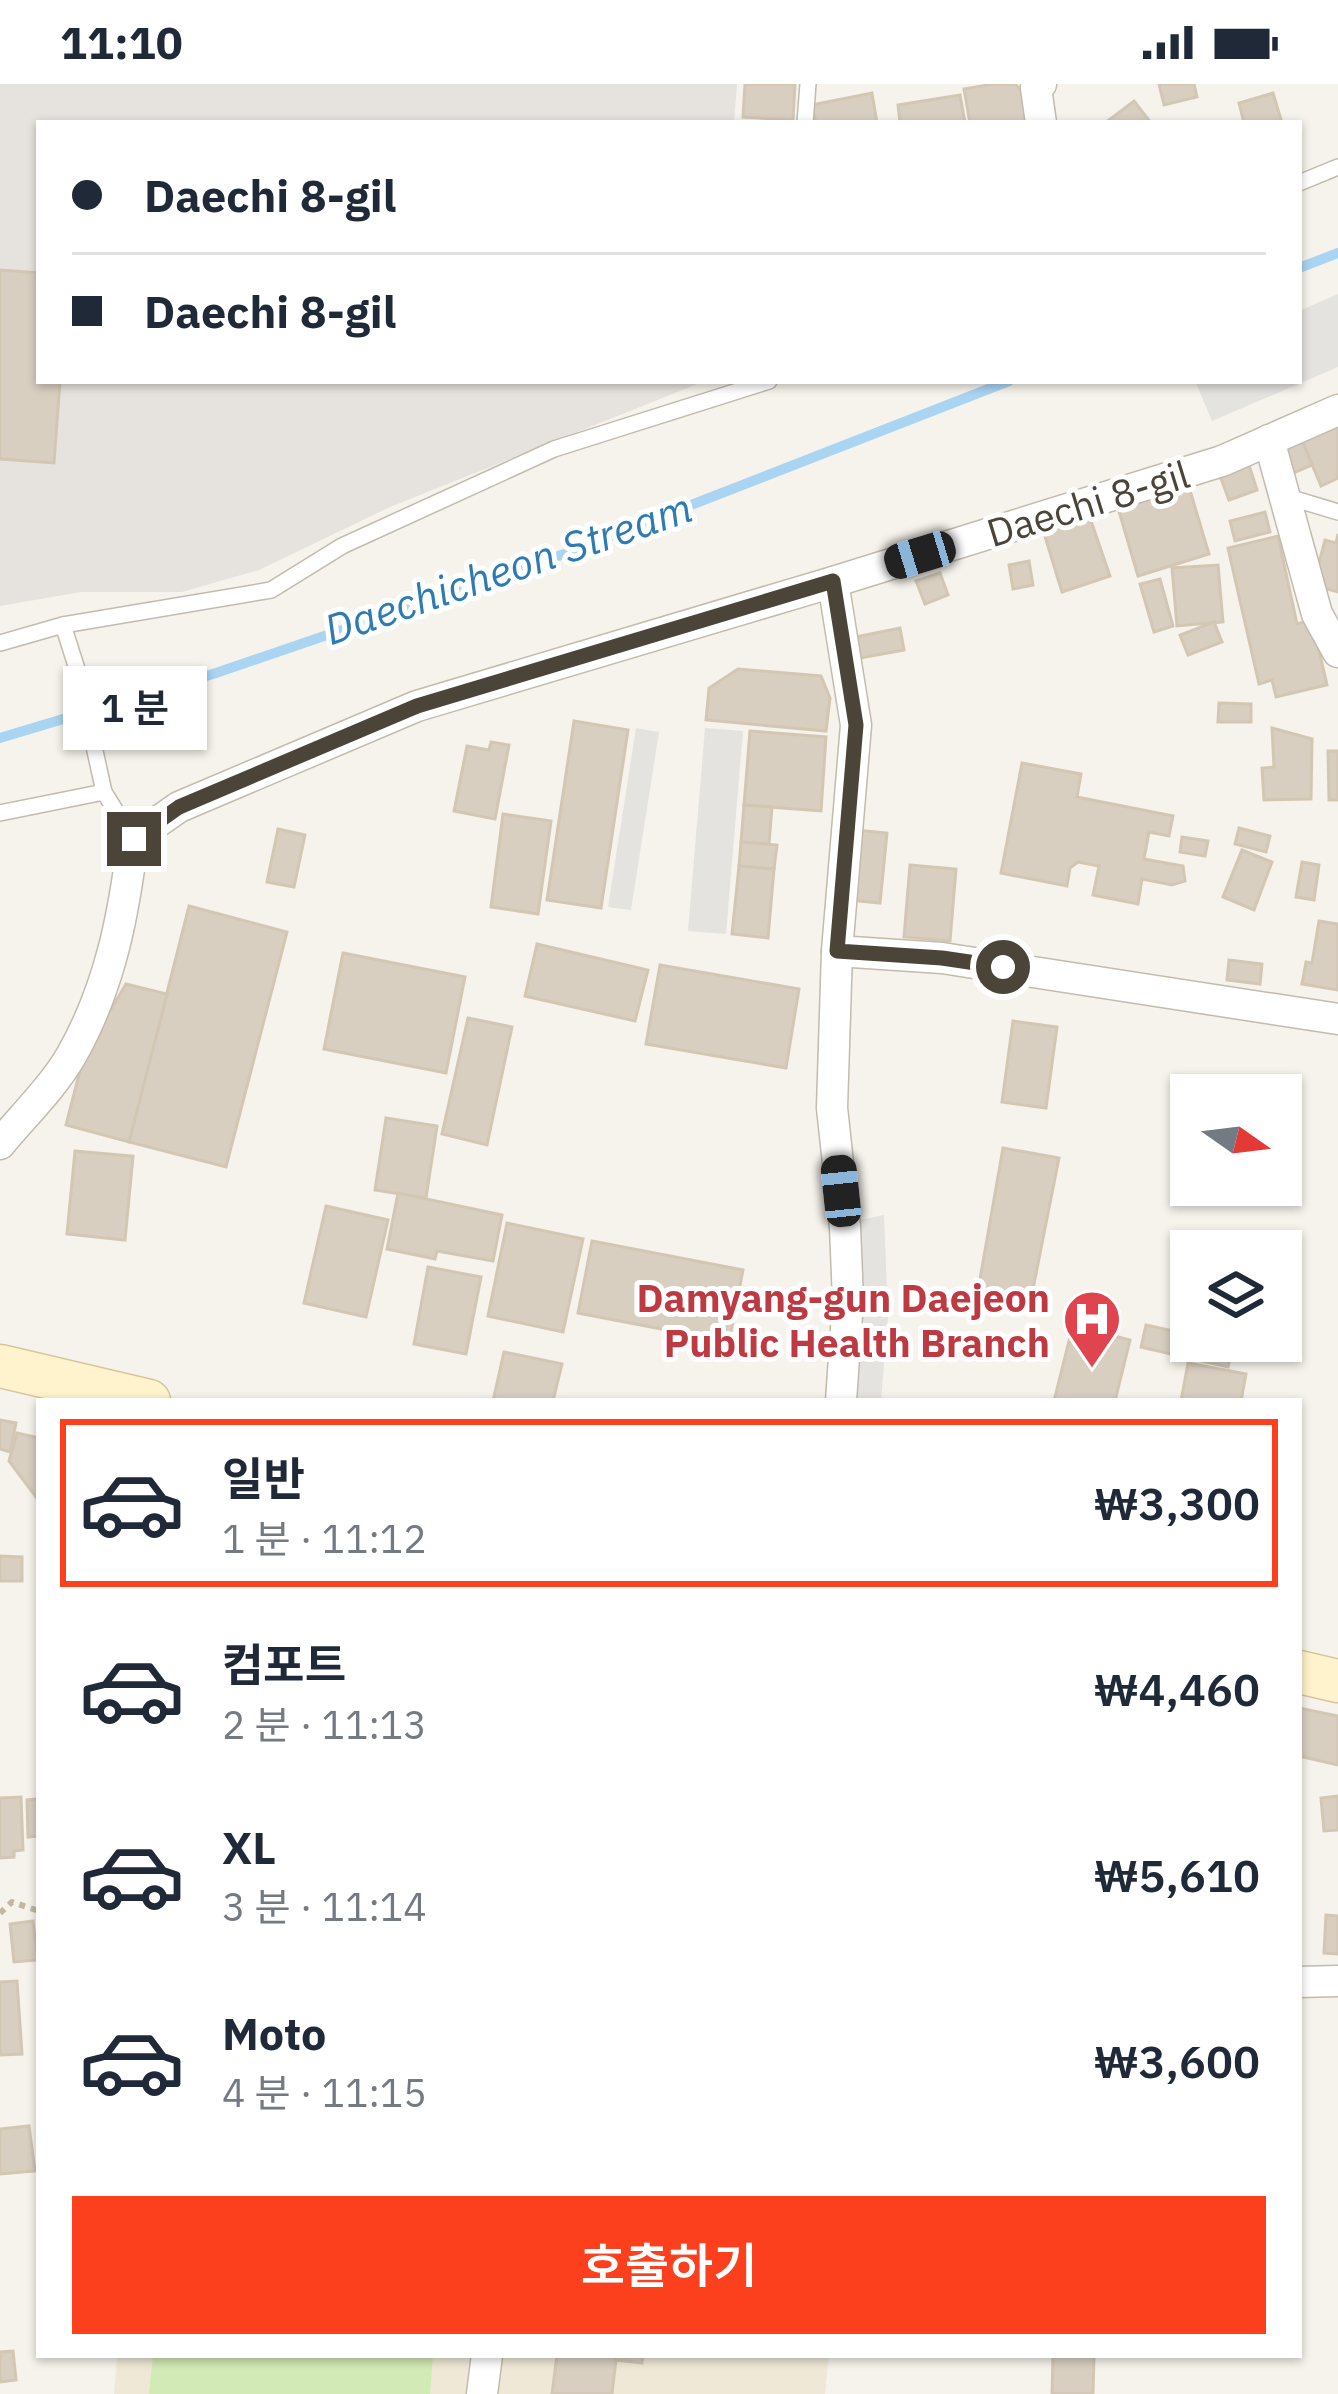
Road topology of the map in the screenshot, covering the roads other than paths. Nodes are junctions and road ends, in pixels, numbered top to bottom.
1 (808, 84) edge
2 (1041, 84) edge
3 (805, 120) edge
4 (1041, 120) edge
5 (1338, 166) edge
6 (1302, 182) edge
7 (760, 384) edge
8 (1338, 410) edge
9 (1269, 440) junction
10 (1286, 496) junction
11 (1338, 512) edge
12 (833, 581) junction
13 (63, 626) junction
14 (0, 643) edge
15 (1338, 652) edge
16 (104, 792) junction
17 (0, 813) edge
18 (134, 839) junction
19 (837, 951) junction
20 (1338, 1019) edge
21 (0, 1144) edge
22 (0, 1366) edge
23 (136, 1398) edge
24 (841, 1398) edge
25 (1302, 1673) edge
26 (1338, 1681) edge
27 (1338, 1981) edge
28 (1302, 1982) edge
29 (487, 2358) edge
30 (482, 2394) edge

1 - 3 lane
2 - 4 street
5 - 6 lane
7 - 13 lane
8 - 9 street, Daechi 8-gil
9 - 10 street
9 - 12 street, Daechi 8-gil
10 - 11 lane
10 - 15 street
12 - 18 street, Daechi 8-gil
12 - 19 street
13 - 14 lane
13 - 16 lane
16 - 17 lane
16 - 18 lane
18 - 21 street
19 - 20 street
19 - 24 street
22 - 23 street
25 - 26 street
27 - 28 street
29 - 30 street

